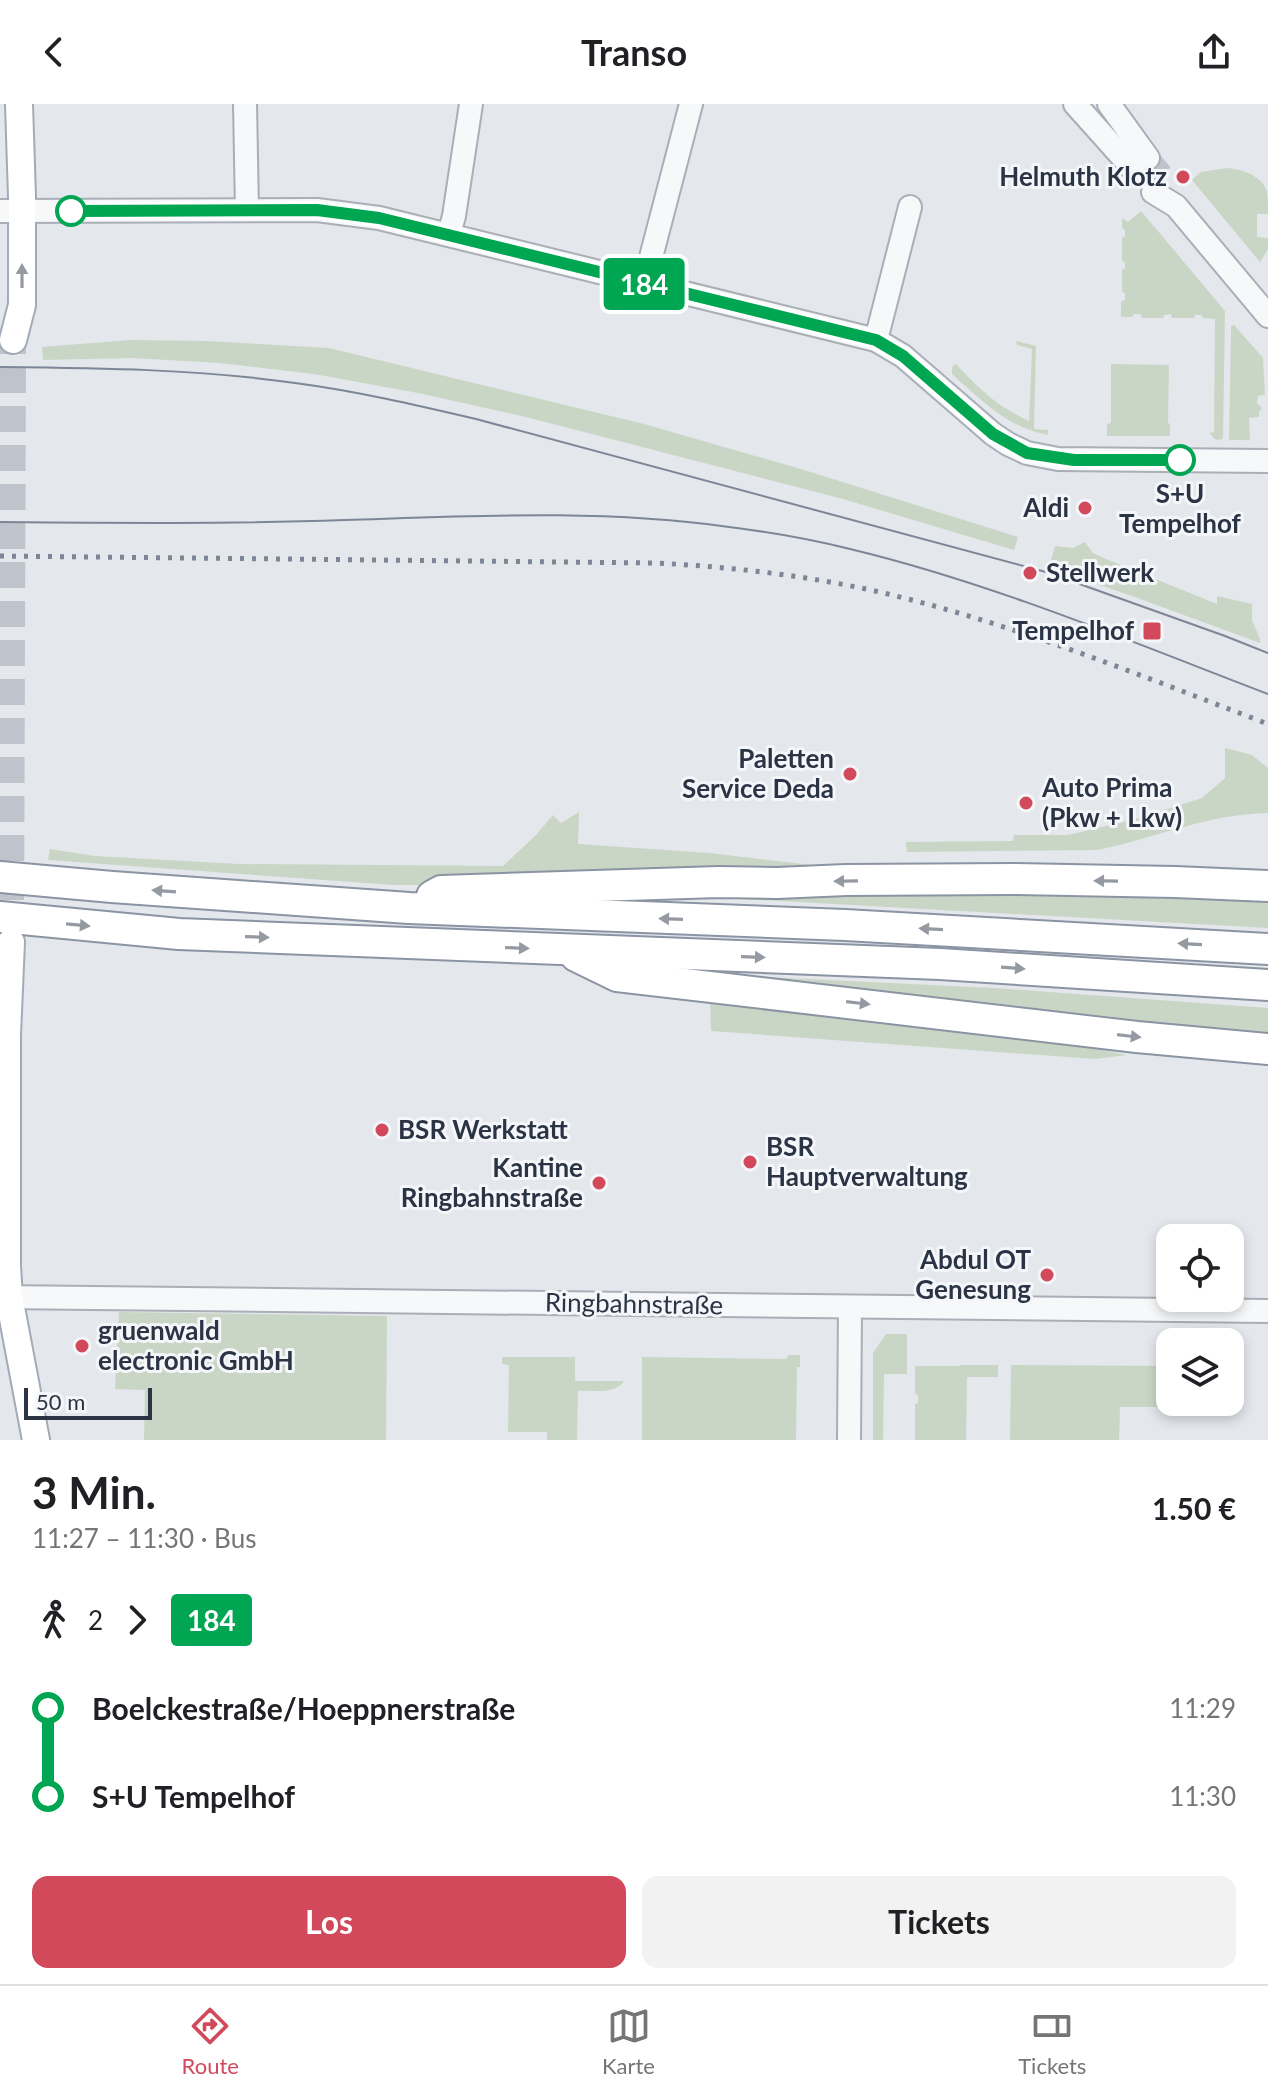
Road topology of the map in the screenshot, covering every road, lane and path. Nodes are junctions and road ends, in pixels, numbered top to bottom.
1 (19, 104) edge
2 (245, 104) edge
3 (471, 104) edge
4 (691, 104) edge
5 (1075, 104) edge
6 (1109, 104) edge
7 (1123, 140) junction
8 (1141, 164) tunnel mouth
9 (1160, 186) tunnel mouth
10 (910, 207) dead end
11 (247, 210) junction
12 (11, 211) edge
13 (449, 234) junction
14 (644, 284) junction
15 (0, 306) edge
16 (1268, 316) edge
17 (876, 340) junction
18 (1268, 461) edge
19 (0, 877) edge
20 (1268, 886) edge
21 (409, 908) junction
22 (5, 930) edge
23 (1268, 949) edge
24 (563, 950) junction
25 (1268, 985) edge
26 (1233, 1047) junction
27 (1268, 1049) edge
28 (1268, 1059) edge
29 (5, 1297) edge
30 (850, 1307) junction
31 (1268, 1311) edge
32 (36, 1440) edge
33 (849, 1440) edge

1 - 12 main road
2 - 11 street
3 - 13 street
4 - 14 street
5 - 7 street
6 - 7 street
7 - 8 street
9 - 16 street
10 - 17 street
11 - 12 street
11 - 13 street
15 -> 12 main road
13 - 14 street
14 - 17 street
17 - 18 street
21 -> 19 highway
20 -> 21 highway
23 -> 21 highway
22 -> 24 highway
22 - 29 main road
24 -> 25 highway
24 -> 26 highway
26 - 27 highway
26 - 28 highway
29 - 30 street, Ringbahnstraße
29 - 32 main road
30 - 31 street, Ringbahnstraße
30 - 33 street

